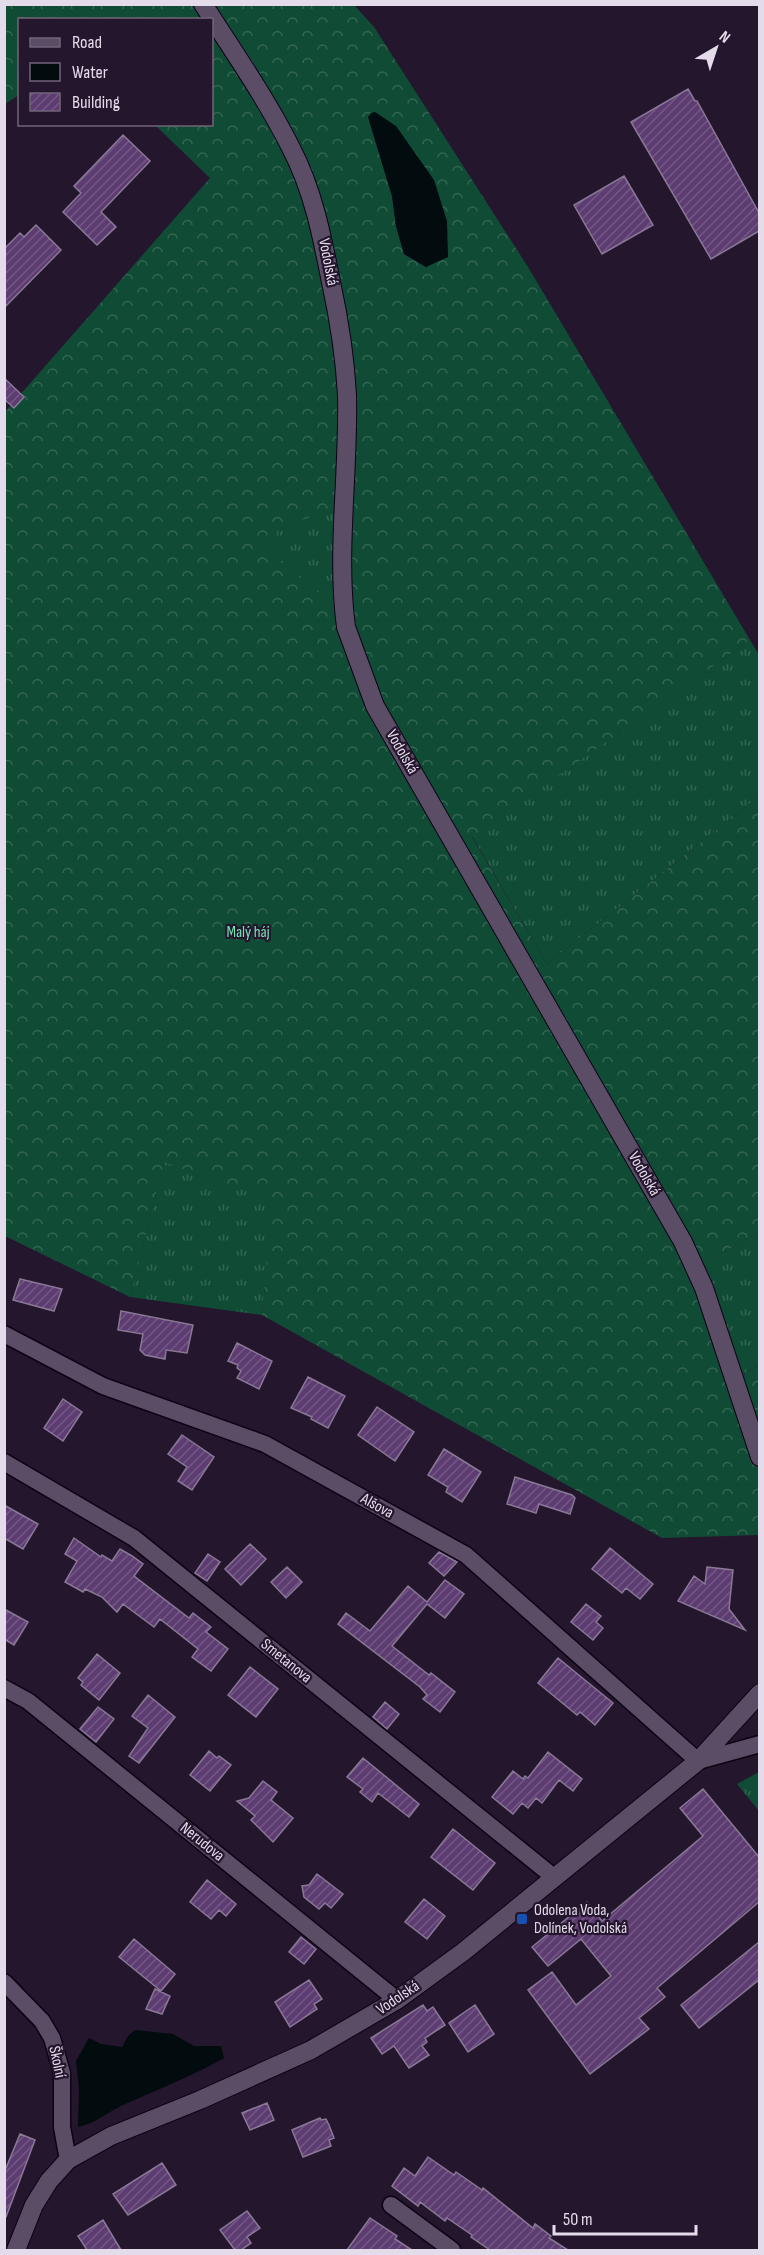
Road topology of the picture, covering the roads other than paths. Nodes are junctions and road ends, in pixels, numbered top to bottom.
1 (203, 4) edge
2 (212, 18) edge
3 (213, 20) edge
4 (4, 1334) edge
5 (759, 1457) edge
6 (4, 1462) edge
7 (4, 1688) edge
8 (759, 1693) edge
9 (759, 1744) edge
10 (698, 1761) junction
11 (555, 1878) junction
12 (4, 1982) edge
13 (397, 2000) junction
14 (68, 2160) junction
15 (391, 2205) dead end
16 (16, 2250) edge
17 (452, 2250) edge

1 - 2 street, Vodolská
3 - 5 street, Vodolská
4 - 10 street, Alšova
6 - 11 street, Smetanova
7 - 13 street, Nerudova
8 - 10 street, Vodolská
9 - 10 street
10 - 11 street, Vodolská
11 - 13 street, Vodolská
12 - 14 street, Školní
13 - 14 street, Vodolská
14 - 16 street, Vodolská
15 - 17 street

